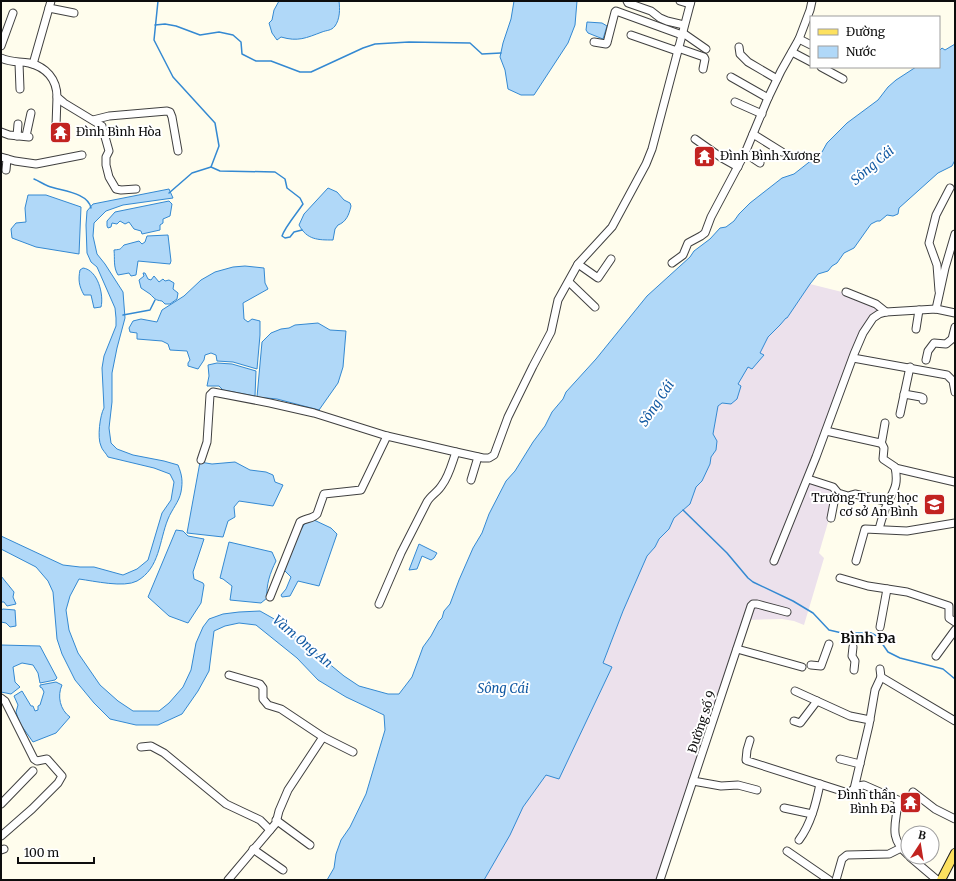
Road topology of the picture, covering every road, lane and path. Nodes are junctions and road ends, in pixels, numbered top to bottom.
1 (627, 1) edge
2 (680, 1) edge
3 (812, 1) edge
4 (691, 2) edge
5 (50, 4) edge
6 (13, 13) dead end
7 (74, 13) dead end
8 (684, 25) junction
9 (4, 30) edge
10 (683, 34) junction
11 (631, 35) dead end
12 (799, 39) junction
13 (594, 42) dead end
14 (810, 44) edge
15 (1, 46) edge
16 (739, 47) dead end
17 (678, 49) junction
18 (706, 49) dead end
19 (792, 52) junction
20 (1, 58) edge
21 (810, 61) edge
22 (19, 63) junction
23 (33, 64) junction
24 (823, 68) edge
25 (703, 70) dead end
26 (731, 77) dead end
27 (777, 79) junction
28 (843, 79) dead end
29 (20, 89) dead end
30 (57, 96) junction
31 (768, 98) junction
32 (735, 102) dead end
33 (31, 113) dead end
34 (762, 114) junction
35 (93, 120) junction
36 (18, 124) dead end
37 (56, 126) dead end
38 (1, 132) edge
39 (753, 134) junction
40 (17, 136) junction
41 (695, 139) dead end
42 (178, 151) dead end
43 (782, 152) dead end
44 (745, 153) junction
45 (82, 155) dead end
46 (4, 158) edge
47 (760, 163) dead end
48 (738, 167) junction
49 (6, 170) dead end
50 (950, 188) dead end
51 (136, 189) dead end
52 (955, 236) edge
53 (611, 260) dead end
54 (672, 263) dead end
55 (578, 264) junction
56 (569, 282) junction
57 (939, 291) junction
58 (846, 292) dead end
59 (595, 307) dead end
60 (936, 309) junction
61 (919, 310) junction
62 (886, 312) junction
63 (955, 313) edge
64 (955, 327) edge
65 (916, 329) dead end
66 (853, 358) junction
67 (926, 360) dead end
68 (910, 367) junction
69 (955, 392) edge
70 (904, 394) junction
71 (923, 400) dead end
72 (900, 414) dead end
73 (885, 423) dead end
74 (826, 431) junction
75 (387, 436) junction
76 (881, 442) junction
77 (456, 452) junction
78 (478, 457) junction
79 (201, 460) dead end
80 (895, 468) junction
81 (808, 479) junction
82 (471, 480) dead end
83 (955, 482) edge
84 (836, 492) junction
85 (889, 502) junction
86 (831, 518) dead end
87 (955, 523) edge
88 (879, 529) junction
89 (774, 561) dead end
90 (856, 561) dead end
91 (840, 578) dead end
92 (887, 589) junction
93 (270, 596) dead end
94 (379, 604) dead end
95 (788, 612) dead end
96 (955, 622) edge
97 (880, 627) dead end
98 (955, 630) edge
99 (829, 644) dead end
100 (853, 647) dead end
101 (737, 649) junction
102 (936, 656) dead end
103 (811, 665) dead end
104 (802, 667) dead end
105 (880, 669) dead end
106 (854, 670) dead end
107 (229, 675) dead end
108 (881, 677) junction
109 (795, 691) dead end
110 (1, 698) edge
111 (817, 701) junction
112 (870, 720) junction
113 (794, 721) dead end
114 (955, 721) edge
115 (323, 737) junction
116 (750, 740) dead end
117 (141, 747) dead end
118 (353, 752) dead end
119 (840, 759) dead end
120 (860, 764) junction
121 (34, 771) dead end
122 (693, 782) junction
123 (820, 784) junction
124 (854, 789) junction
125 (757, 790) dead end
126 (913, 792) dead end
127 (1, 804) edge
128 (784, 808) dead end
129 (812, 814) junction
130 (955, 819) edge
131 (276, 820) junction
132 (270, 830) junction
133 (1, 836) edge
134 (799, 840) dead end
135 (310, 845) dead end
136 (900, 846) edge
137 (900, 848) edge
138 (253, 849) junction
139 (787, 851) dead end
140 (955, 853) edge
141 (920, 865) edge
142 (283, 870) dead end
143 (228, 880) edge
144 (660, 880) edge
145 (829, 880) edge
146 (836, 880) edge
147 (937, 880) edge
148 (941, 880) edge

1 - 8 street
2 - 4 street
3 - 12 street
4 - 8 street
5 - 7 street
5 - 23 street
6 - 9 street
8 - 10 street
9 - 15 street
10 - 13 street
10 - 17 street
10 - 18 street
11 - 17 street
12 - 14 street
12 - 19 street
16 - 27 street
17 - 25 street
17 - 55 street
19 - 21 street
19 - 27 street
20 - 22 street
22 - 23 street
22 - 29 street
23 - 30 street
24 - 28 street
26 - 31 street
27 - 31 street
30 - 35 street
30 - 37 street
31 - 34 street
32 - 34 street
33 - 40 street
34 - 39 street
35 - 42 street
35 - 51 street
36 - 40 street
38 - 40 street
39 - 43 street
39 - 44 street
41 - 48 street
44 - 47 street
44 - 48 street
45 - 46 street
46 - 49 street
48 - 54 street
50 - 57 street
52 - 57 street
53 - 55 street
55 - 56 street
56 - 59 street
56 - 78 street
57 - 60 street
58 - 62 street
60 - 61 street
60 - 63 street
61 - 62 street
61 - 65 street
62 - 66 street
64 - 67 street
66 - 68 street
66 - 74 street
68 - 69 street
68 - 70 street
70 - 71 street
70 - 72 street
73 - 76 street
74 - 76 street
74 - 81 street
75 - 77 street
75 - 79 street
75 - 93 street
76 - 80 street
77 - 78 street
77 - 94 street
78 - 82 street
80 - 83 street
80 - 85 street
81 - 84 street
81 - 89 street
84 - 85 street
84 - 86 street
85 - 88 street
87 - 88 street
88 - 90 street
91 - 92 street
92 - 96 street
92 - 97 street
95 - 101 street, Đường số 9
98 - 102 street
99 - 103 street
100 - 106 street
101 - 104 street
101 - 122 street, Đường số 9
105 - 108 street
107 - 115 street
108 - 112 street
108 - 114 street
109 - 111 street
110 - 133 street
111 - 112 street
111 - 113 street
112 - 120 street
115 - 118 street
115 - 131 street
116 - 123 street
117 - 132 street
119 - 120 street
120 - 124 street
121 - 127 street
122 - 125 street
122 - 144 street, Đường số 9
123 - 124 street
123 - 129 street
124 - 136 street
126 - 130 street
128 - 129 street
129 - 134 street
131 - 132 street
131 - 135 street
132 - 138 street
137 - 146 street
138 - 142 street
138 - 143 street
139 - 145 street
140 - 148 main road
141 - 147 street

